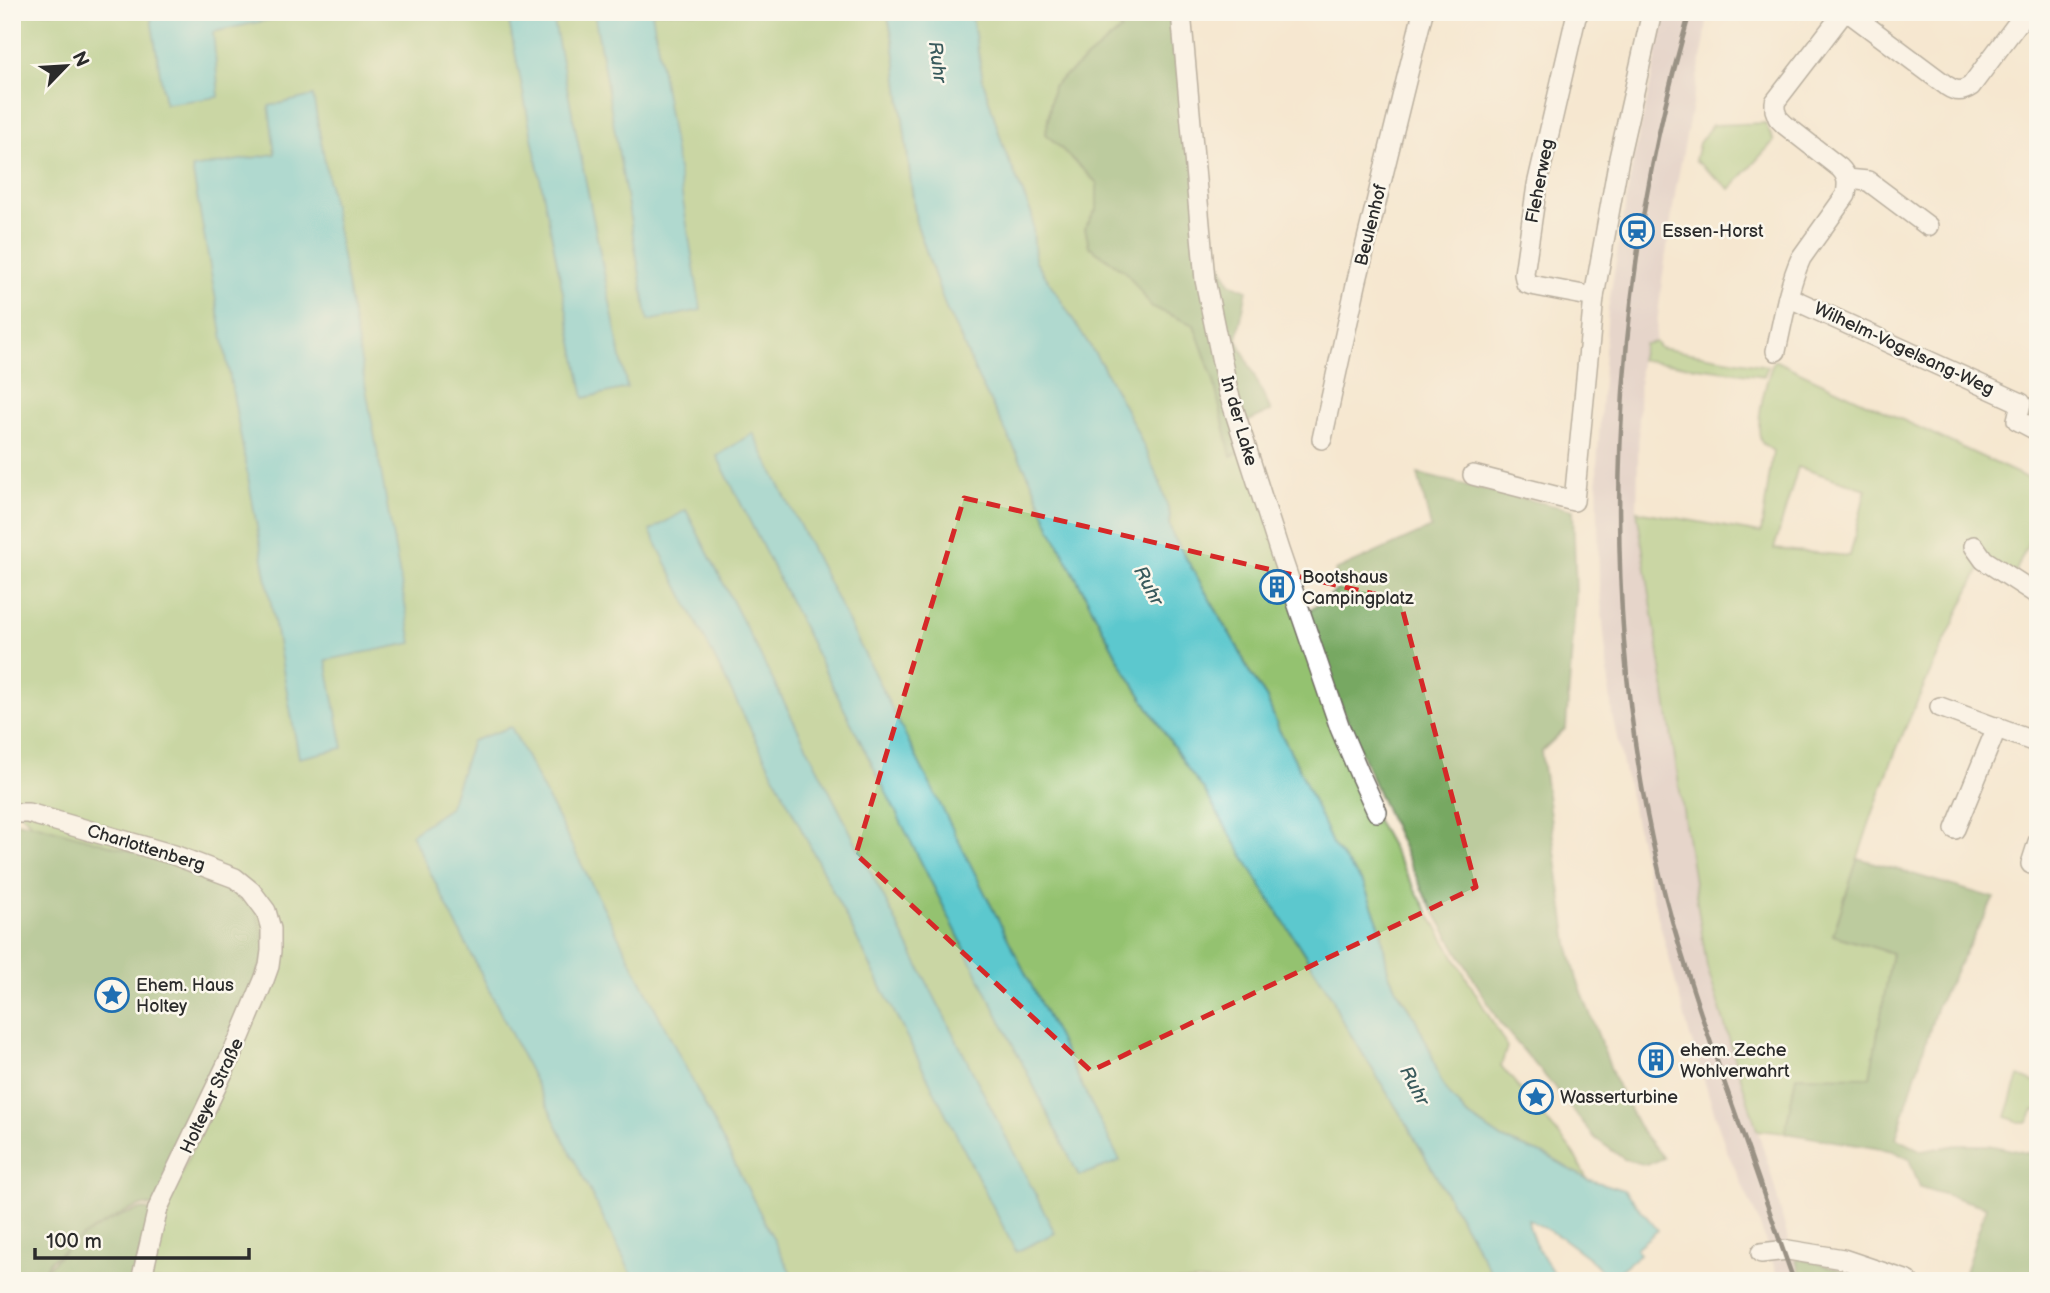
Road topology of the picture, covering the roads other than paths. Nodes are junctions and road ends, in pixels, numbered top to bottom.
1 (1181, 12) edge
2 (1423, 12) edge
3 (1579, 12) edge
4 (1846, 12) edge
5 (2026, 12) edge
6 (1647, 14) edge
7 (1847, 179) junction
8 (1928, 226) dead end
9 (1594, 297) junction
10 (1788, 297) junction
11 (1776, 351) dead end
12 (2038, 430) edge
13 (1322, 439) dead end
14 (1473, 475) dead end
15 (1973, 546) dead end
16 (2038, 595) edge
17 (1940, 707) dead end
18 (1997, 727) junction
19 (2038, 743) edge
20 (1377, 811) dead end
21 (12, 813) edge
22 (1955, 829) dead end
23 (2038, 842) edge
24 (2031, 864) dead end
25 (266, 911) joint
26 (1761, 1253) dead end
27 (141, 1281) edge
28 (1908, 1281) edge

1 - 20 street, In der Lake
2 - 13 street, Beulenhof
3 - 9 street, Fleherweg
4 - 5 street
4 - 7 street
6 - 9 street
7 - 8 street
7 - 10 street
9 - 14 street
10 - 11 street
10 - 12 street, Wilhelm-Vogelsang-Weg
15 - 16 street
17 - 18 street
18 - 19 street
18 - 22 street
21 - 25 street, Charlottenberg
23 - 24 street
25 - 27 street, Holteyer Straße
26 - 28 street

